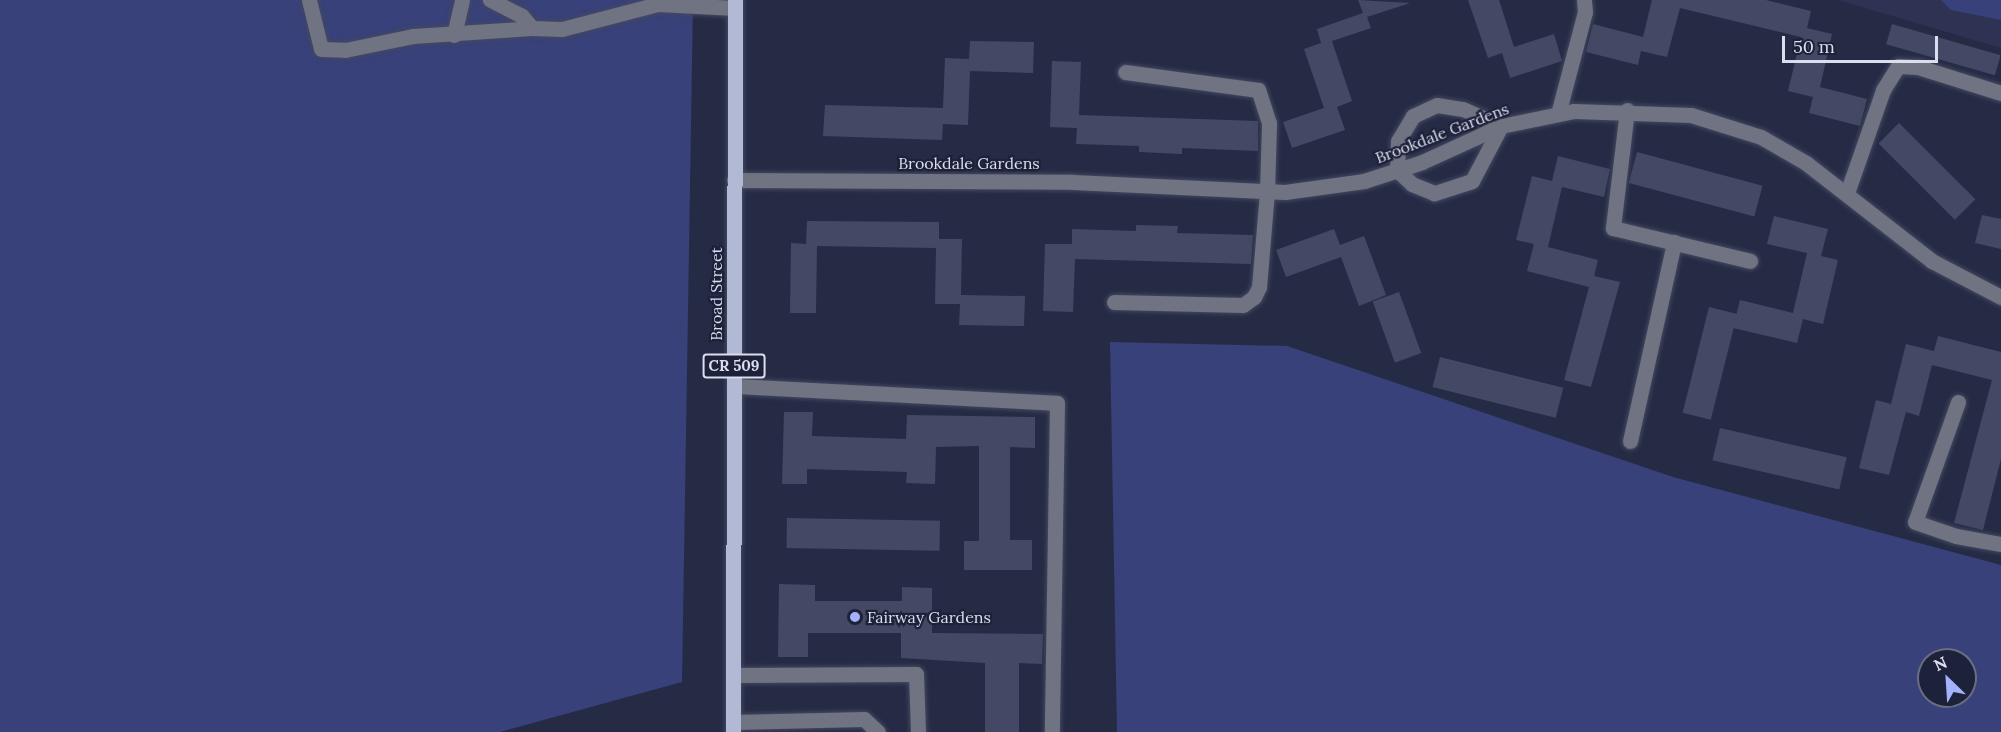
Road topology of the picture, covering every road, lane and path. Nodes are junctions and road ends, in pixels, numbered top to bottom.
1 (309, 0) edge
2 (462, 0) edge
3 (490, 0) edge
4 (1584, 0) edge
5 (735, 4) edge
6 (532, 28) junction
7 (454, 35) junction
8 (1125, 72) dead end
9 (2001, 93) edge
10 (1627, 110) junction
11 (1558, 114) junction
12 (1501, 126) junction
13 (1397, 170) junction
14 (734, 180) junction
15 (1267, 192) junction
16 (1847, 193) junction
17 (1674, 243) junction
18 (1750, 261) dead end
19 (2001, 297) edge
20 (1114, 302) dead end
21 (734, 386) junction
22 (1958, 402) dead end
23 (1630, 441) dead end
24 (2001, 544) edge
25 (734, 675) junction
26 (733, 727) edge
27 (878, 732) edge
28 (918, 732) edge
29 (1052, 732) edge

1 - 7 street
2 - 7 street
3 - 6 street
4 - 11 street
5 - 6 street
5 - 14 main road, Broad Street / CR 509
6 - 7 street
8 - 15 street
9 - 16 street
10 - 11 street, Brookdale Gardens
10 - 16 street, Brookdale Gardens
10 - 17 street
11 - 12 street, Brookdale Gardens
12 - 13 street, Brookdale Gardens
12 - 13 street
12 - 13 street
13 - 15 street, Brookdale Gardens
14 - 15 street, Brookdale Gardens
14 - 21 main road, Broad Street / CR 509
15 - 20 street
16 - 19 street, Brookdale Gardens
17 - 18 street
17 - 23 street
21 - 25 main road, Broad Street / CR 509
21 - 29 street
22 - 24 street
25 - 26 main road, Broad Street / CR 509
25 - 28 street
26 - 27 street

